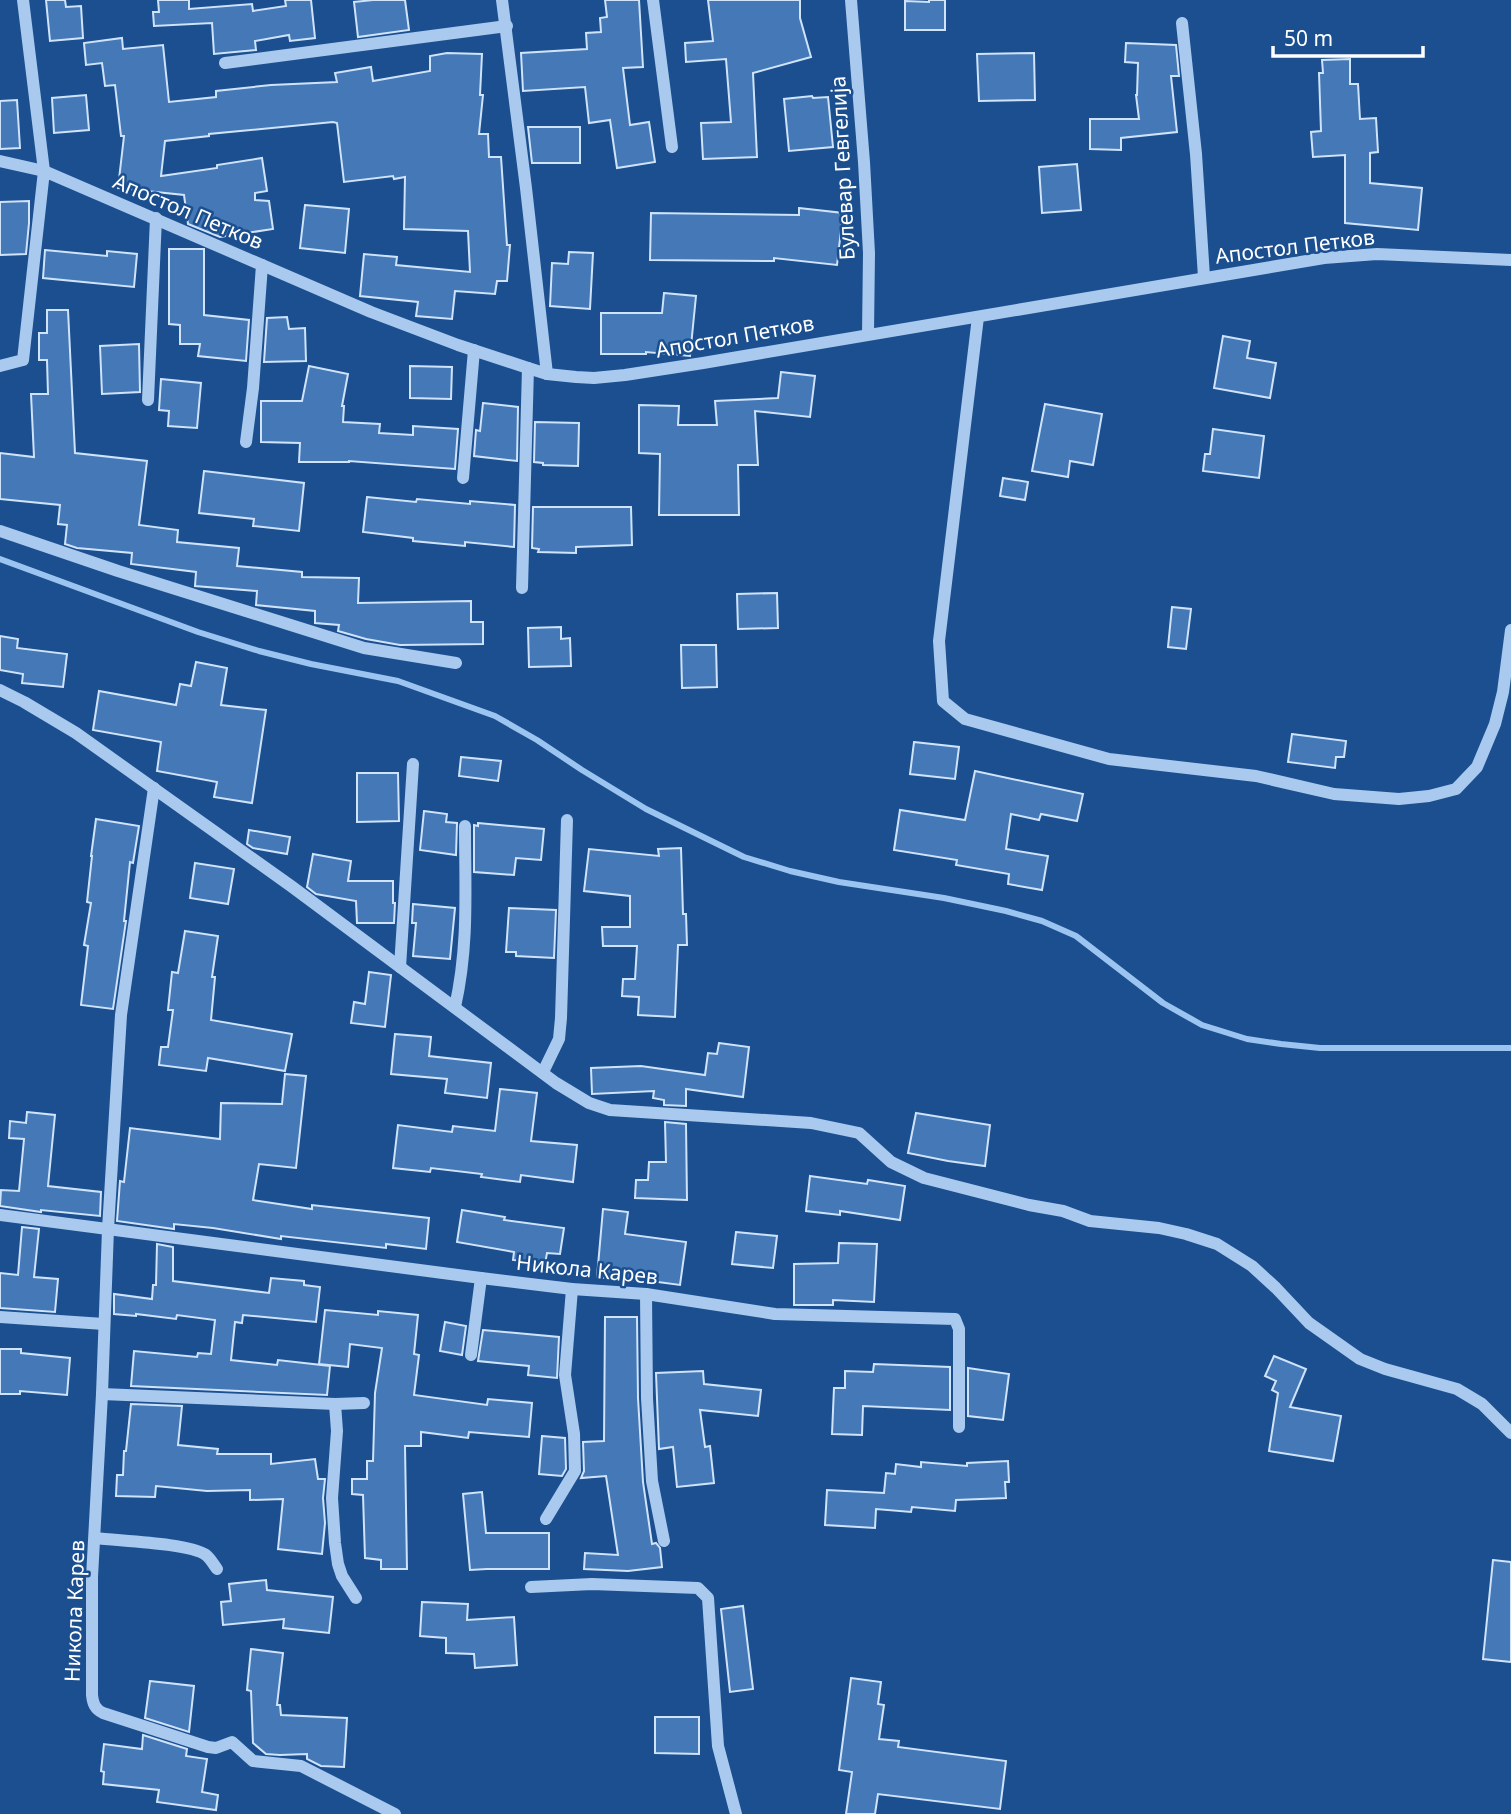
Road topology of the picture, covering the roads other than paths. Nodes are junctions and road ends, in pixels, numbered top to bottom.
1 (23, 0) edge
2 (502, 0) edge
3 (653, 0) edge
4 (851, 0) edge
5 (1182, 23) dead end
6 (507, 26) junction
7 (225, 63) dead end
8 (672, 147) dead end
9 (0, 161) edge
10 (44, 171) junction
11 (156, 218) junction
12 (1511, 260) edge
13 (262, 265) junction
14 (1204, 277) junction
15 (978, 317) junction
16 (868, 334) junction
17 (474, 350) junction
18 (0, 366) edge
19 (528, 368) junction
20 (547, 374) junction
21 (148, 400) dead end
22 (246, 442) dead end
23 (463, 478) dead end
24 (0, 531) edge
25 (522, 588) dead end
26 (1511, 631) edge
27 (456, 663) dead end
28 (0, 690) edge
29 (413, 764) dead end
30 (154, 788) junction
31 (567, 820) dead end
32 (465, 826) dead end
33 (400, 967) junction
34 (455, 1007) junction
35 (543, 1072) junction
36 (0, 1215) edge
37 (108, 1229) junction
38 (481, 1279) junction
39 (572, 1289) junction
40 (646, 1294) junction
41 (0, 1317) edge
42 (104, 1324) junction
43 (471, 1355) dead end
44 (102, 1394) junction
45 (364, 1403) dead end
46 (335, 1404) junction
47 (959, 1427) dead end
48 (1511, 1433) edge
49 (545, 1519) dead end
50 (96, 1538) junction
51 (664, 1541) dead end
52 (217, 1569) dead end
53 (531, 1587) dead end
54 (356, 1598) dead end
55 (395, 1814) edge
56 (736, 1814) edge

1 - 10 street
2 - 6 street
3 - 8 street
4 - 16 street, Булевар Гевгелија
5 - 14 street
6 - 7 street
6 - 20 street
9 - 10 street, Апостол Петков
10 - 11 street, Апостол Петков
10 - 18 street
11 - 13 street, Апостол Петков
11 - 21 street
12 - 14 street, Апостол Петков
13 - 17 street, Апостол Петков
13 - 22 street
14 - 15 street, Апостол Петков
15 - 16 street, Апостол Петков
15 - 26 street
16 - 20 street, Апостол Петков
17 - 19 street, Апостол Петков
17 - 23 street
19 - 20 street, Апостол Петков
19 - 25 street
24 - 27 street
28 - 30 street
29 - 33 street
30 - 33 street
30 - 37 street
31 - 35 street
32 - 34 street
33 - 34 street
34 - 35 street
35 - 48 street
36 - 37 street, Никола Карев
37 - 38 street, Никола Карев
37 - 42 street, Никола Карев
38 - 39 street, Никола Карев
38 - 43 street
39 - 40 street, Никола Карев
39 - 49 street
40 - 47 street, Никола Карев
40 - 51 street
41 - 42 street
42 - 44 street, Никола Карев
44 - 46 street
44 - 50 street, Никола Карев
45 - 46 street
46 - 54 street
50 - 52 street
50 - 55 street, Никола Карев
53 - 56 street

